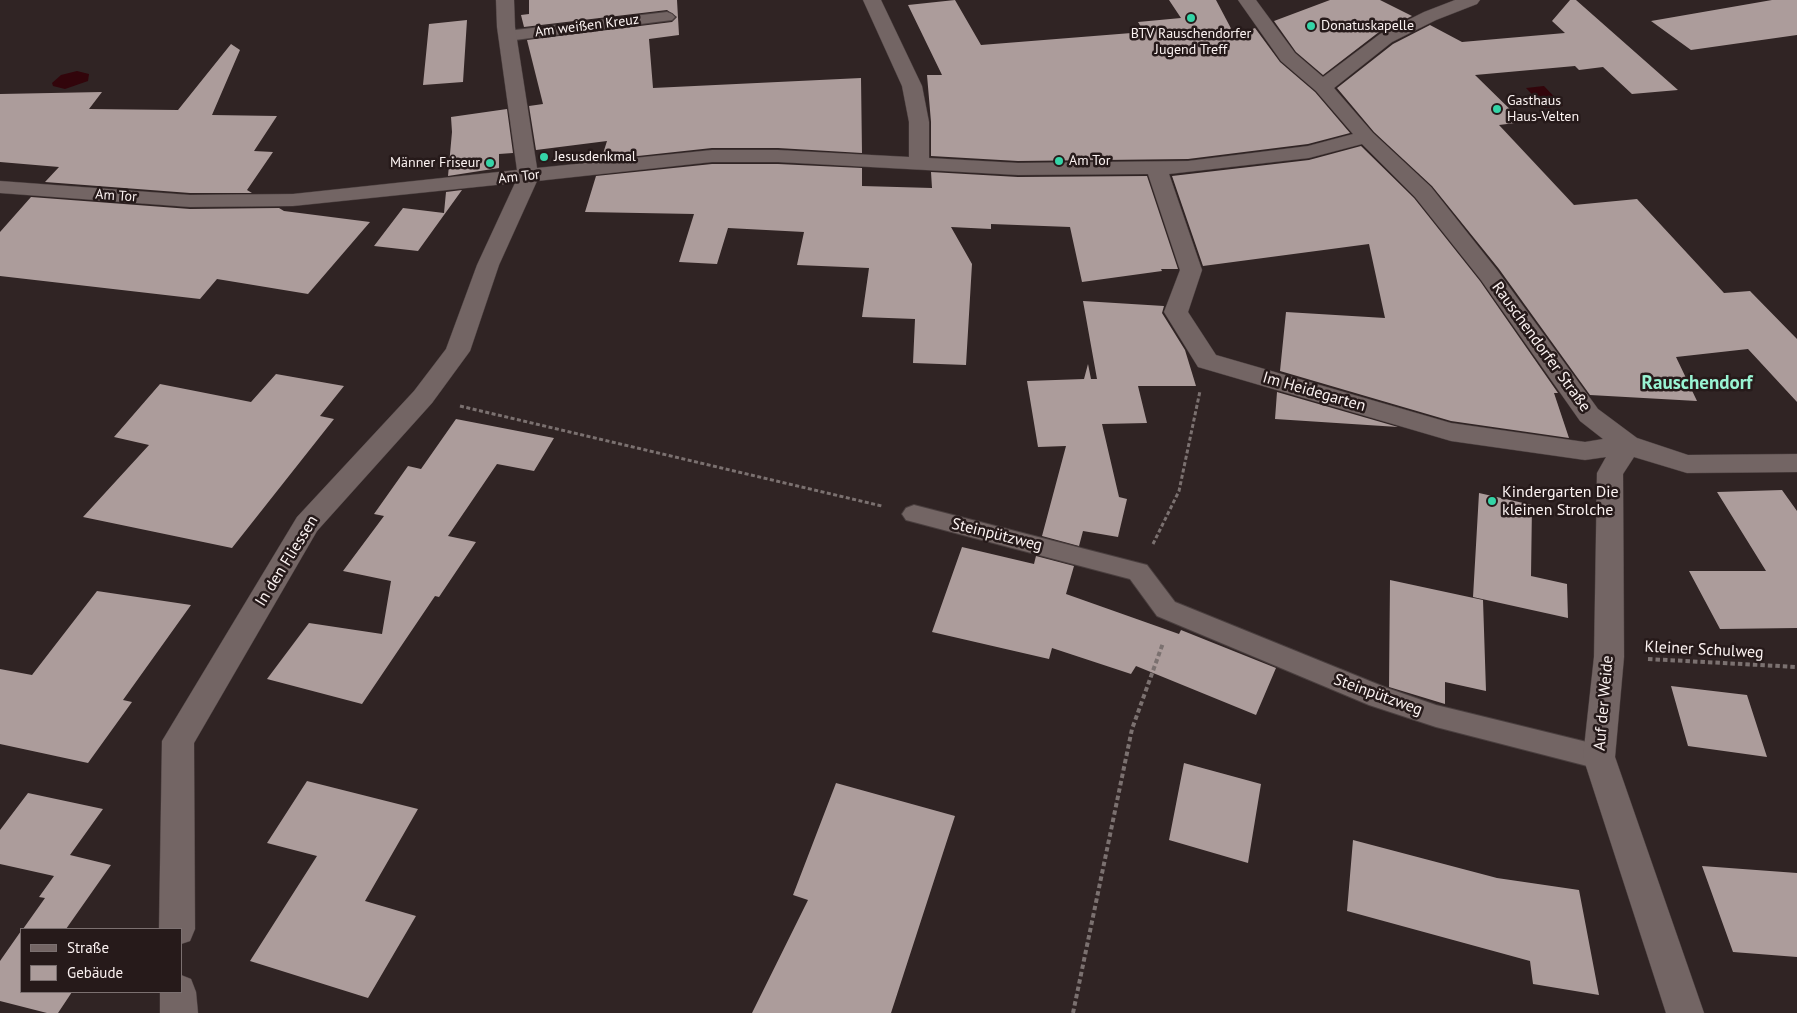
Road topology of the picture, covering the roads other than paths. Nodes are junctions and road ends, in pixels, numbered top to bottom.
1 (505, 0) edge
2 (872, 0) edge
3 (1247, 0) edge
4 (1471, 0) edge
5 (667, 17) dead end
6 (507, 36) junction
7 (1323, 86) junction
8 (1366, 137) junction
9 (919, 164) junction
10 (1156, 168) junction
11 (528, 176) junction
12 (0, 187) edge
13 (1628, 445) junction
14 (1797, 463) edge
15 (914, 514) road end
16 (1599, 757) junction
17 (176, 928) edge
18 (178, 993) edge
19 (179, 1013) edge
20 (1685, 1013) edge

1 - 6 street
2 - 9 street
3 - 7 street, Rauschendorfer Straße
4 - 7 street
5 - 6 lane, Am weißen Kreuz
6 - 11 street
7 - 8 street, Rauschendorfer Straße
8 - 10 street, Am Tor
8 - 13 street, Rauschendorfer Straße
9 - 10 street, Am Tor
9 - 11 street, Am Tor
10 - 13 street, Im Heidegarten
11 - 12 street, Am Tor
11 - 17 street, In den Fliessen
13 - 14 street, Rauschendorfer Straße
13 - 16 street, Auf der Weide
15 - 16 lane, Steinpützweg
16 - 20 street, Auf der Weide
18 - 19 street

